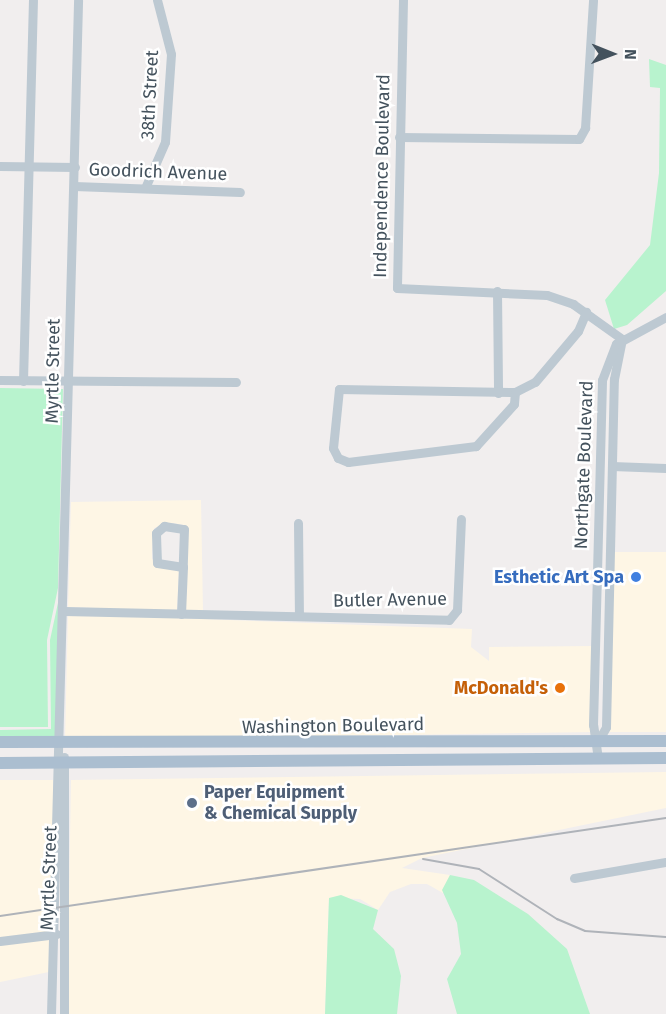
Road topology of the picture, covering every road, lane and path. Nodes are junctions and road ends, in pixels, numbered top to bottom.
1 (33, 0) edge
2 (78, 0) edge
3 (157, 0) edge
4 (403, 0) edge
5 (593, 0) edge
6 (399, 137) junction
7 (0, 166) edge
8 (29, 166) junction
9 (75, 167) junction
10 (74, 186) junction
11 (145, 189) junction
12 (240, 192) dead end
13 (497, 291) junction
14 (586, 312) junction
15 (666, 317) edge
16 (622, 339) junction
17 (0, 380) edge
18 (23, 381) junction
19 (69, 381) junction
20 (236, 382) dead end
21 (515, 392) junction
22 (498, 393) junction
23 (612, 466) junction
24 (666, 468) edge
25 (461, 519) dead end
26 (298, 523) dead end
27 (183, 567) junction
28 (64, 611) junction
29 (181, 614) junction
30 (299, 616) junction
31 (598, 741) junction
32 (666, 741) edge
33 (0, 742) edge
34 (61, 743) junction
35 (666, 758) edge
36 (598, 759) junction
37 (62, 762) junction
38 (0, 763) edge
39 (666, 862) edge
40 (574, 878) dead end
41 (64, 933) junction
42 (53, 935) junction
43 (0, 941) edge
44 (51, 1014) edge
45 (64, 1014) edge

1 - 8 street
2 - 9 street, Myrtle Street
3 - 11 street, 38th Street
4 - 6 street, Independence Boulevard
5 - 6 street
6 - 13 street, Independence Boulevard
7 - 8 street, Goodrich Avenue
8 - 9 street, Goodrich Avenue
8 - 18 street
9 - 10 street, Myrtle Street
10 - 11 street, Goodrich Avenue
10 - 19 street, Myrtle Street
11 - 12 street, Goodrich Avenue
13 - 14 street, Independence Boulevard
13 - 22 street
14 - 16 street, Independence Boulevard
14 - 21 street
15 - 16 street
16 - 23 street, Northgate Boulevard
16 - 31 street, Northgate Boulevard
17 - 18 street
18 - 19 street
19 - 20 street
19 - 28 street, Myrtle Street
21 - 22 street
21 - 22 street
23 - 24 street
23 - 31 street, Northgate Boulevard
25 - 30 street, Butler Avenue
26 - 30 street
27 - 27 street
27 - 29 street
28 - 29 street, Butler Avenue
28 - 34 street, Myrtle Street
29 - 30 street, Butler Avenue
31 - 32 main road, Washington Boulevard
31 - 34 main road, Washington Boulevard
31 - 36 street, Northgate Boulevard
33 - 34 main road, Washington Boulevard
34 - 37 street, Myrtle Street
35 - 36 main road, Washington Boulevard
36 - 37 main road, Washington Boulevard
37 - 38 main road, Washington Boulevard
37 - 41 street, Myrtle Street
37 - 42 street, Myrtle Street
39 - 40 street
41 - 42 street
41 - 45 street, Myrtle Street
42 - 43 street
42 - 44 street, Myrtle Street

